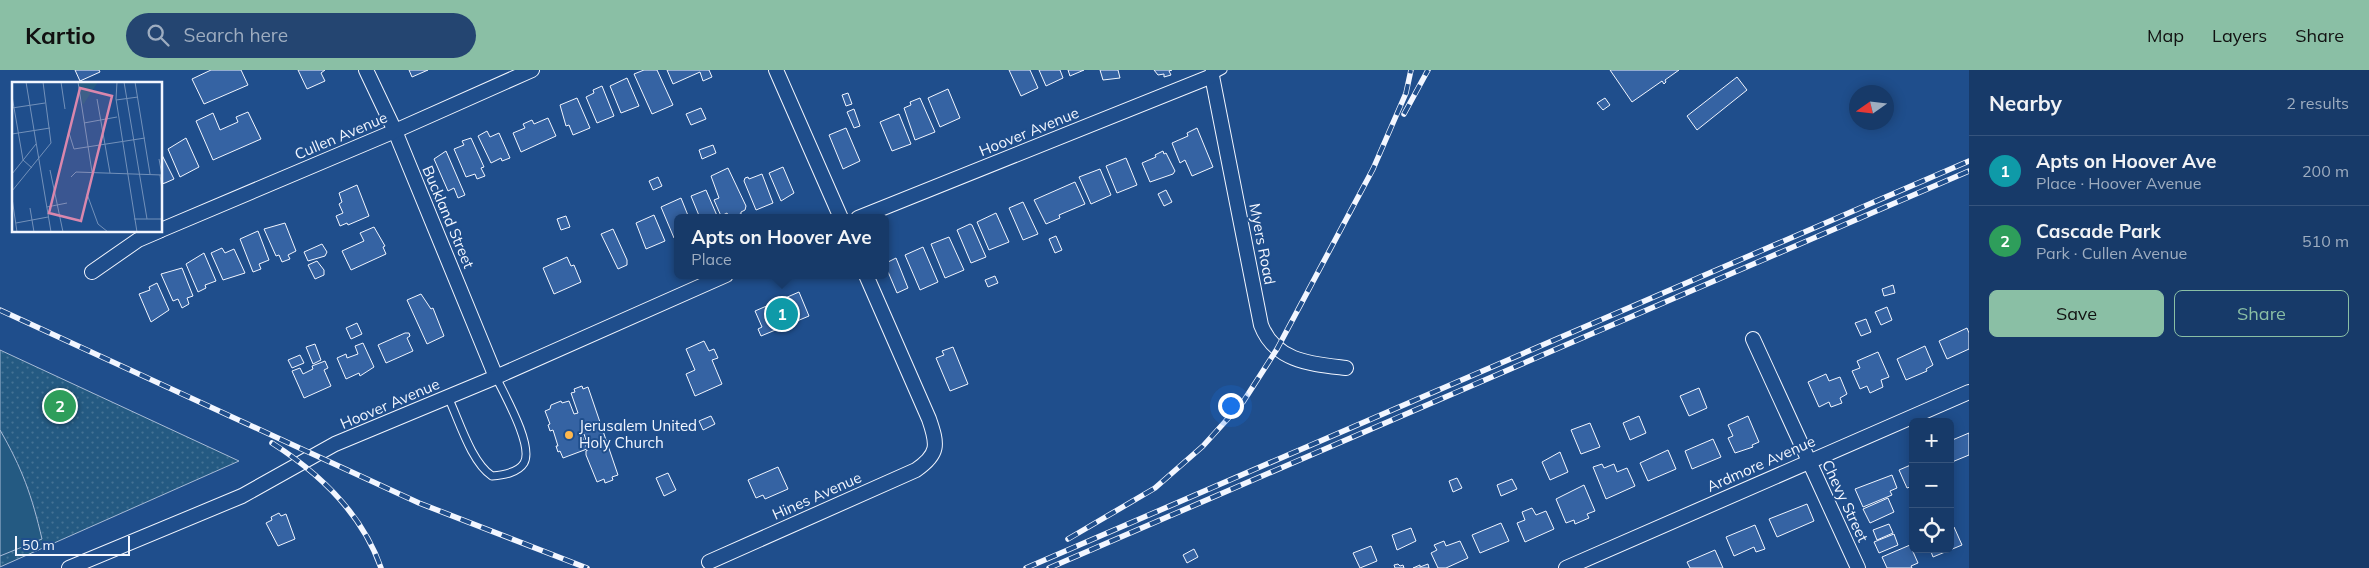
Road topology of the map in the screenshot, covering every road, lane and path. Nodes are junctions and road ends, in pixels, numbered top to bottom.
1 (366, 70) edge
2 (532, 70) edge
3 (776, 70) edge
4 (1216, 72) edge
5 (395, 131) junction
6 (839, 214) edge
7 (868, 214) edge
8 (162, 230) edge
9 (158, 232) edge
10 (92, 272) dead end
11 (717, 279) edge
12 (868, 279) edge
13 (1753, 339) dead end
14 (1346, 368) dead end
15 (496, 376) junction
16 (1969, 392) edge
17 (448, 397) junction
18 (1809, 461) junction
19 (709, 562) dead end
20 (69, 568) edge
21 (1566, 568) edge
22 (1858, 568) edge

1 - 5 street, Buckland Street
2 - 5 street, Cullen Avenue
3 - 6 street
4 - 7 street, Hoover Avenue
4 - 14 street, Myers Road
5 - 8 street, Cullen Avenue
5 - 15 street, Buckland Street
9 - 10 street, Cullen Avenue
11 - 15 street, Hoover Avenue
12 - 19 street, Hines Avenue
13 - 18 street, Chevy Street
15 - 17 street, Hoover Avenue
15 - 17 lane
16 - 18 street, Ardmore Avenue
17 - 20 street, Hoover Avenue
18 - 21 street, Ardmore Avenue
18 - 22 street, Chevy Street

